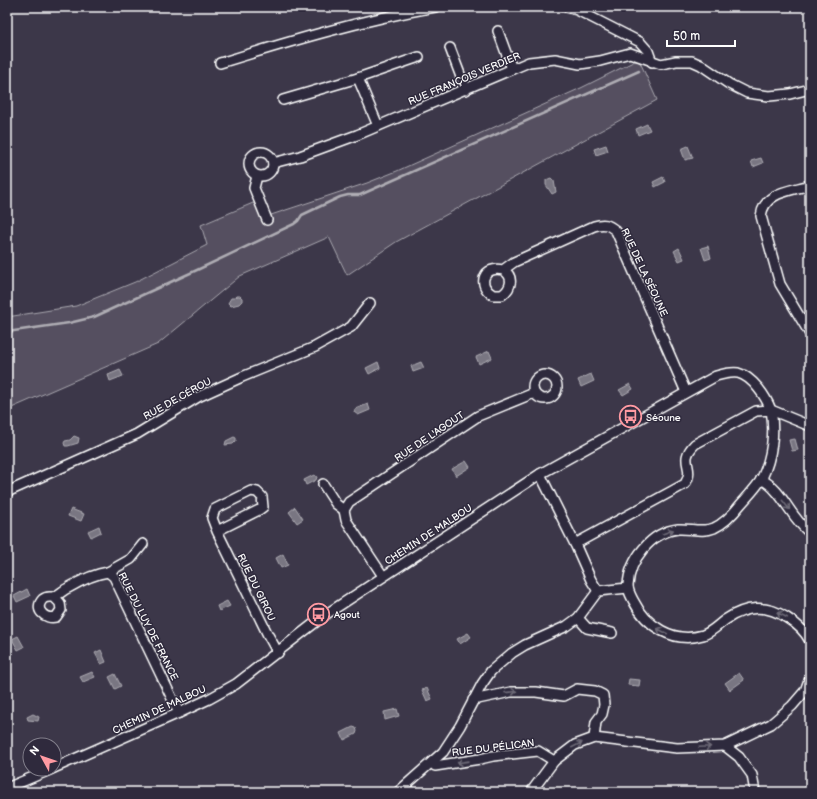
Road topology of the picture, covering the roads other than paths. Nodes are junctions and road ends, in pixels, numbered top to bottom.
1 (435, 7) edge
2 (566, 7) edge
3 (498, 31) dead end
4 (450, 48) dead end
5 (419, 57) dead end
6 (652, 62) junction
7 (220, 63) dead end
8 (512, 69) junction
9 (358, 78) junction
10 (810, 89) edge
11 (466, 90) junction
12 (284, 100) dead end
13 (378, 126) junction
14 (273, 163) junction
15 (257, 176) junction
16 (810, 185) edge
17 (267, 220) dead end
18 (503, 270) dead end
19 (370, 303) dead end
20 (810, 334) edge
21 (686, 392) junction
22 (534, 393) dead end
23 (771, 410) junction
24 (810, 426) edge
25 (540, 474) junction
26 (761, 479) junction
27 (323, 484) dead end
28 (7, 492) edge
29 (344, 510) junction
30 (217, 530) junction
31 (810, 533) edge
32 (143, 544) dead end
33 (575, 544) junction
34 (108, 572) junction
35 (383, 576) junction
36 (628, 588) junction
37 (598, 591) junction
38 (54, 597) dead end
39 (578, 618) junction
40 (612, 633) dead end
41 (810, 641) edge
42 (278, 652) junction
43 (810, 677) edge
44 (473, 700) junction
45 (179, 713) junction
46 (594, 738) junction
47 (725, 746) junction
48 (554, 761) junction
49 (432, 762) junction
50 (62, 765) edge
51 (34, 777) edge
52 (7, 788) edge
53 (398, 792) edge
54 (531, 792) edge
55 (755, 792) edge

1 - 7 street
2 - 6 street
3 - 8 street
4 - 11 street
5 - 9 street
6 - 8 street, RUE FRANÇOIS VERDIER
6 - 10 street
8 - 11 street, RUE FRANÇOIS VERDIER
9 - 12 street
9 - 13 street
11 - 13 street, RUE FRANÇOIS VERDIER
13 - 14 street, RUE FRANÇOIS VERDIER
14 - 15 street
14 - 15 street
15 - 17 street
16 - 20 street
18 - 21 street, RUE DE LA SÉOUNE
19 - 28 street, RUE DE CÉROU
21 - 23 street, CHEMIN DE MALBOU
21 - 25 street, CHEMIN DE MALBOU
22 - 29 street, RUE DE L'AGOUT
23 - 24 street
23 - 26 street
23 - 33 street
25 - 33 street
25 - 35 street, CHEMIN DE MALBOU
26 -> 31 street
36 -> 26 street
27 - 29 street
29 - 35 street
30 - 30 street, RUE DU GIROU
30 - 42 street, RUE DU GIROU
32 - 34 street, RUE DU LUY DE FRANCE
33 - 37 street
34 - 38 street, RUE DU LUY DE FRANCE
34 - 45 street, RUE DU LUY DE FRANCE
35 - 42 street, CHEMIN DE MALBOU
36 - 37 street
41 -> 36 street
37 - 39 street
39 - 40 street
39 - 44 street
42 - 45 street, CHEMIN DE MALBOU
43 - 47 street
44 -> 46 street
44 - 49 street
45 - 50 street, CHEMIN DE MALBOU
46 -> 47 street
48 -> 46 street
47 - 55 street
48 -> 49 street, RUE DU PÉLICAN
48 - 54 street
49 - 53 street
51 - 52 street, CHEMIN DE MALBOU

